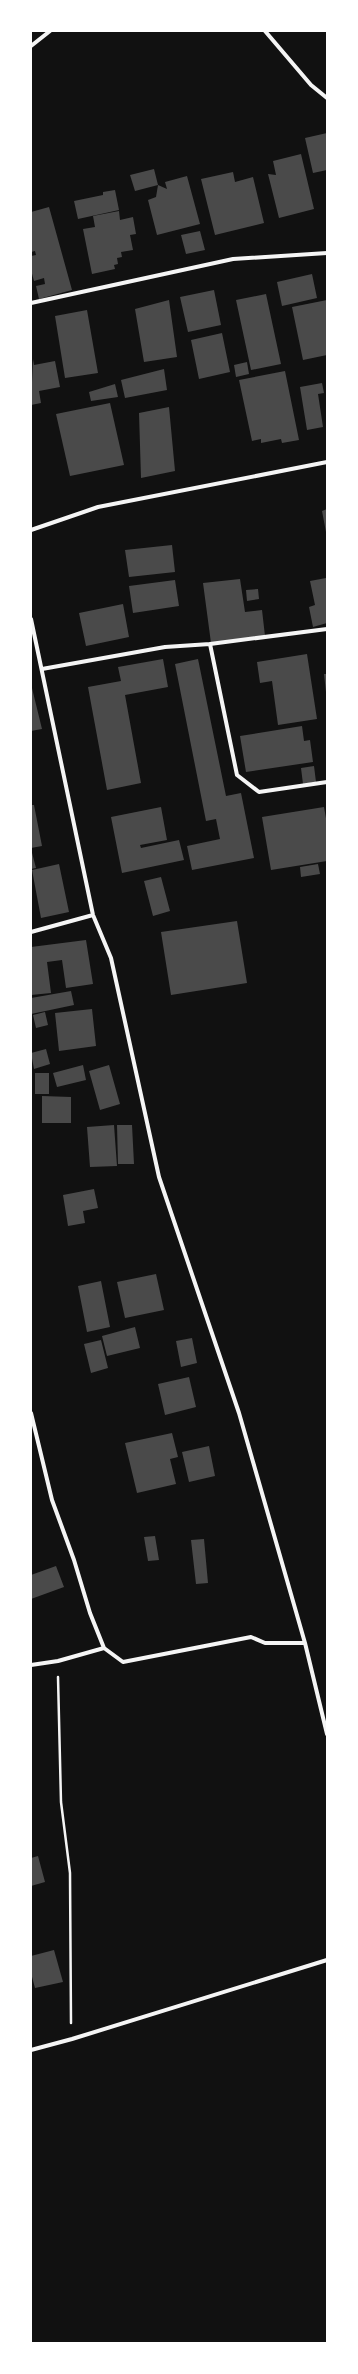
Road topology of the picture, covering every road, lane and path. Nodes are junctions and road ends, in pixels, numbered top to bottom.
1 (50, 31) edge
2 (264, 31) edge
3 (31, 46) edge
4 (327, 98) edge
5 (327, 253) edge
6 (31, 303) edge
7 (327, 462) edge
8 (31, 530) edge
9 (31, 619) edge
10 (327, 629) edge
11 (210, 644) junction
12 (42, 669) junction
13 (327, 782) edge
14 (93, 915) junction
15 (31, 932) edge
16 (31, 1413) edge
17 (305, 1643) junction
18 (104, 1648) junction
19 (58, 1661) junction
20 (31, 1665) edge
21 (327, 1734) edge
22 (327, 1960) edge
23 (72, 2039) junction
24 (31, 2050) edge

1 - 3 street
2 - 4 street
5 - 6 street
7 - 8 street
9 - 12 street
10 - 11 street
11 - 12 street
11 - 13 street
12 - 14 street
14 - 15 street
14 - 17 street
16 - 18 street
17 - 18 street
17 - 21 street
18 - 19 street
19 - 20 street
19 - 23 path
22 - 23 street
23 - 24 street

